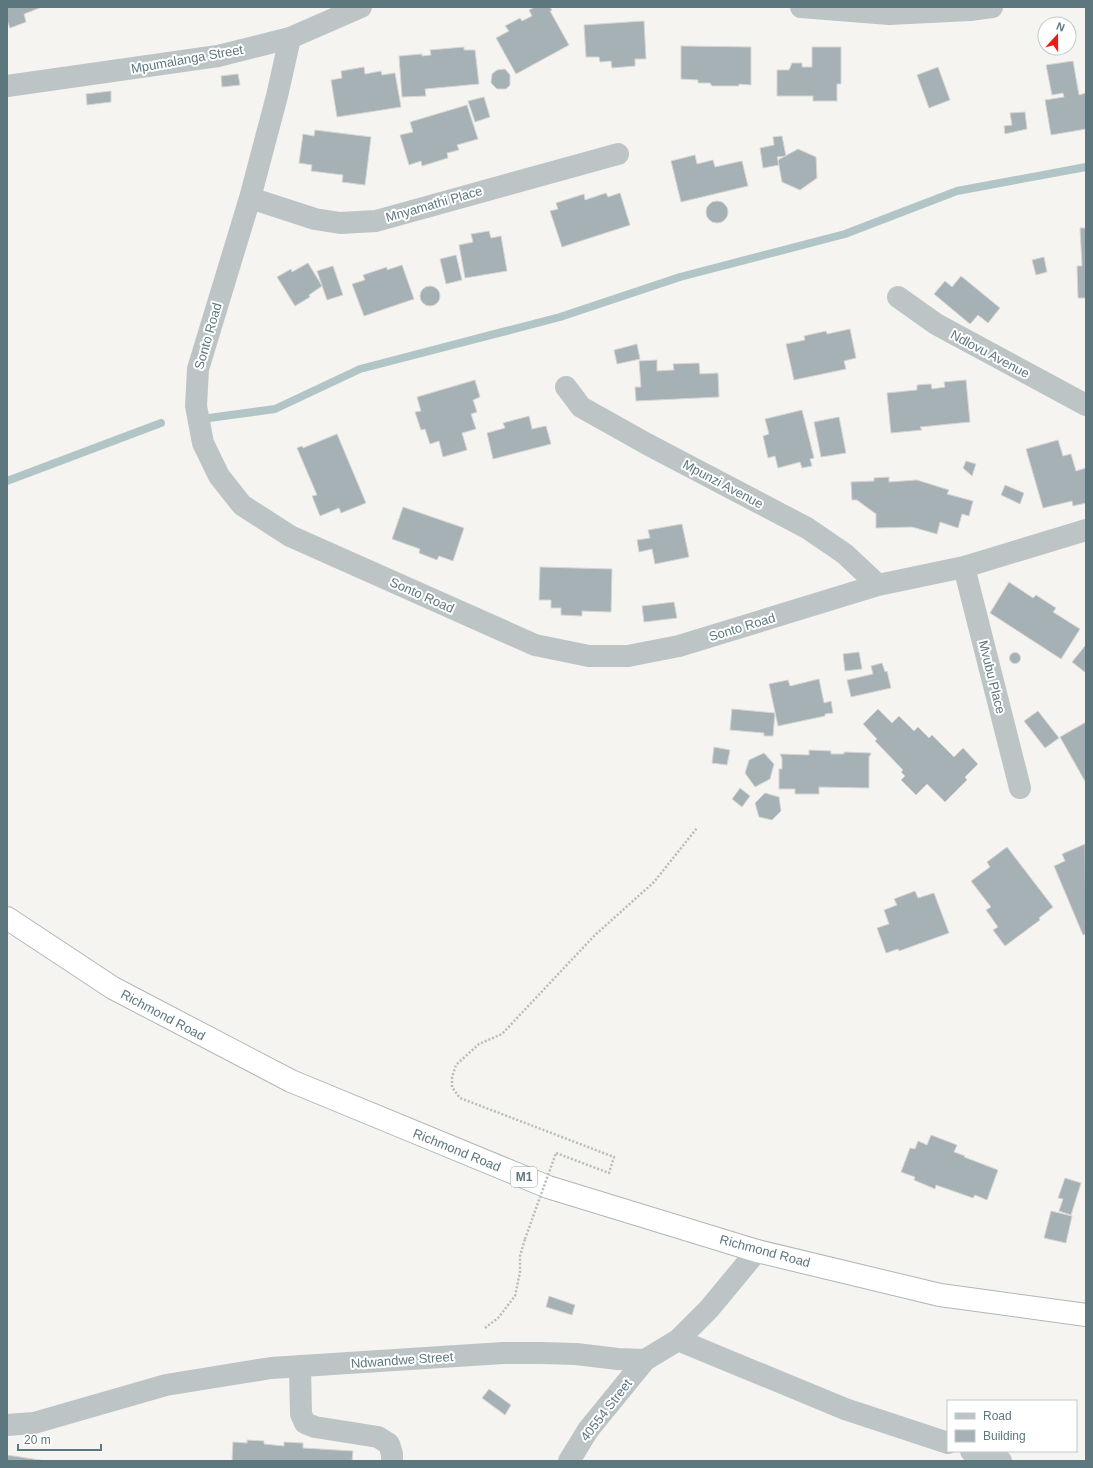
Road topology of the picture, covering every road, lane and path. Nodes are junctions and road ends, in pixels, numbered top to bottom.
1 (361, 7) edge
2 (803, 7) edge
3 (992, 7) edge
4 (290, 38) junction
5 (7, 86) edge
6 (618, 154) dead end
7 (250, 198) junction
8 (898, 297) dead end
9 (566, 387) dead end
10 (1086, 405) edge
11 (1086, 530) edge
12 (964, 567) junction
13 (878, 585) junction
14 (1020, 788) dead end
15 (697, 828) dead end
16 (7, 918) edge
17 (757, 1251) junction
18 (1086, 1315) edge
19 (678, 1340) junction
20 (454, 1357) junction
21 (645, 1360) junction
22 (300, 1366) junction
23 (7, 1425) edge
24 (947, 1443) edge
25 (974, 1452) edge
26 (392, 1461) edge
27 (568, 1461) edge
28 (1001, 1461) edge

1 - 4 street, Mpumalanga Street
2 - 3 street
4 - 5 street, Mpumalanga Street
4 - 7 street, Sonto Road
6 - 7 street, Mnyamathi Place
7 - 13 street, Sonto Road
8 - 10 street, Ndlovu Avenue
9 - 13 street, Mpunzi Avenue
11 - 12 street, Sonto Road
12 - 13 street, Sonto Road
12 - 14 street, Mvubu Place
15 - 20 path, bridge
16 - 17 highway, Richmond Road / M1
17 - 18 highway, Richmond Road / M1
17 - 19 street
19 - 21 street
19 - 24 street
20 - 21 street, Ndwandwe Street
20 - 22 street, Ndwandwe Street
21 - 27 street, 40554 Street
22 - 23 street, Ndwandwe Street
22 - 26 street
25 - 28 street

